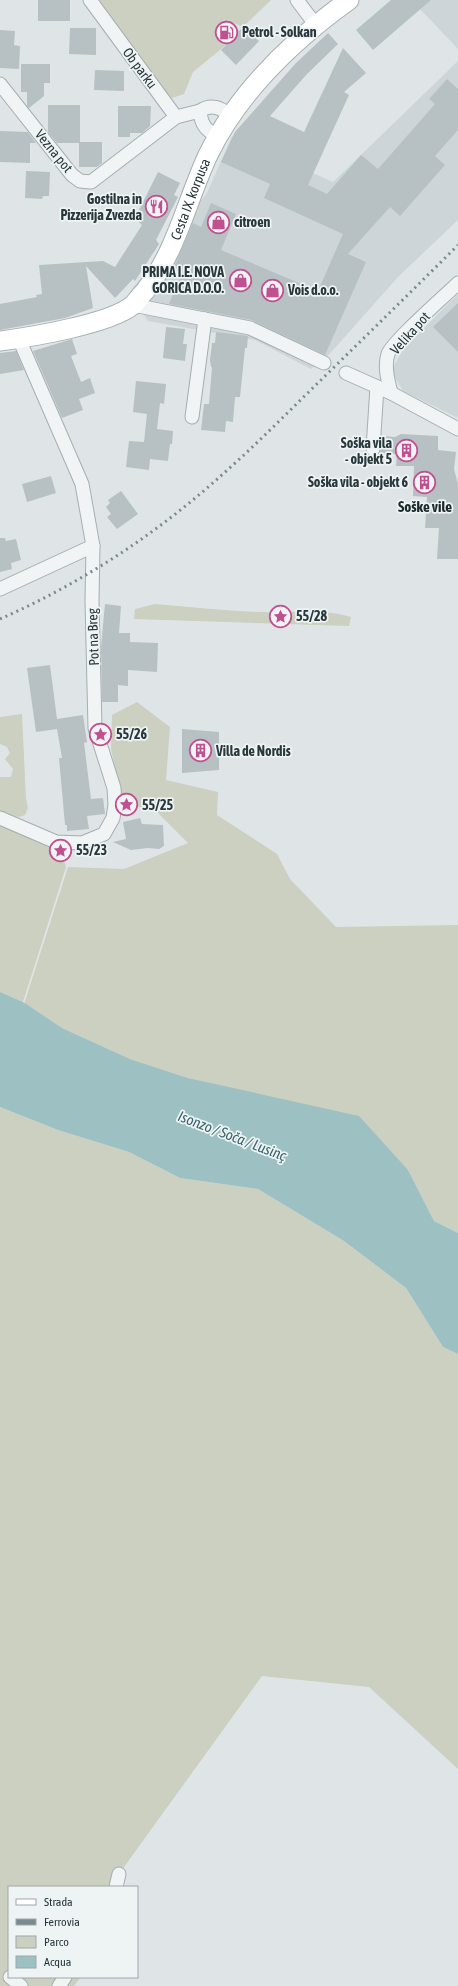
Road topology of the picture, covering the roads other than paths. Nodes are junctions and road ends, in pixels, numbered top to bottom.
1 (90, 0) edge
2 (296, 0) edge
3 (349, 0) edge
4 (315, 24) junction
5 (0, 84) edge
6 (200, 111) junction
7 (231, 115) junction
8 (176, 117) junction
9 (218, 137) junction
10 (458, 283) edge
11 (133, 305) junction
12 (204, 319) junction
13 (19, 338) junction
14 (0, 341) edge
15 (324, 363) dead end
16 (346, 373) dead end
17 (377, 387) junction
18 (391, 393) junction
19 (192, 417) dead end
20 (458, 430) edge
21 (373, 449) dead end
22 (93, 546) junction
23 (0, 588) edge
24 (0, 818) edge
25 (119, 1874) dead end
26 (116, 1886) edge
27 (0, 1969) edge
28 (8, 1976) edge
29 (10, 1978) edge
30 (21, 1986) edge

1 - 8 street, Ob parku
2 - 4 street
3 - 4 main road, Cesta IX. korpusa
4 - 7 main road, Cesta IX. korpusa
5 - 8 street, Vezna pot
6 - 7 street
6 - 8 street
6 - 9 street
7 - 9 main road, Cesta IX. korpusa
9 - 11 main road, Cesta IX. korpusa
10 - 18 street, Velika pot
11 - 12 street
11 - 13 main road, Cesta IX. korpusa
12 - 15 street
12 - 19 street
13 - 14 main road, Cesta IX. korpusa
13 - 22 street, Pot na Breg
16 - 17 street
17 - 18 street
17 - 21 street
18 - 20 street
22 - 23 street
22 - 24 street, Pot na Breg
25 - 26 street
27 - 28 street
29 - 30 street

